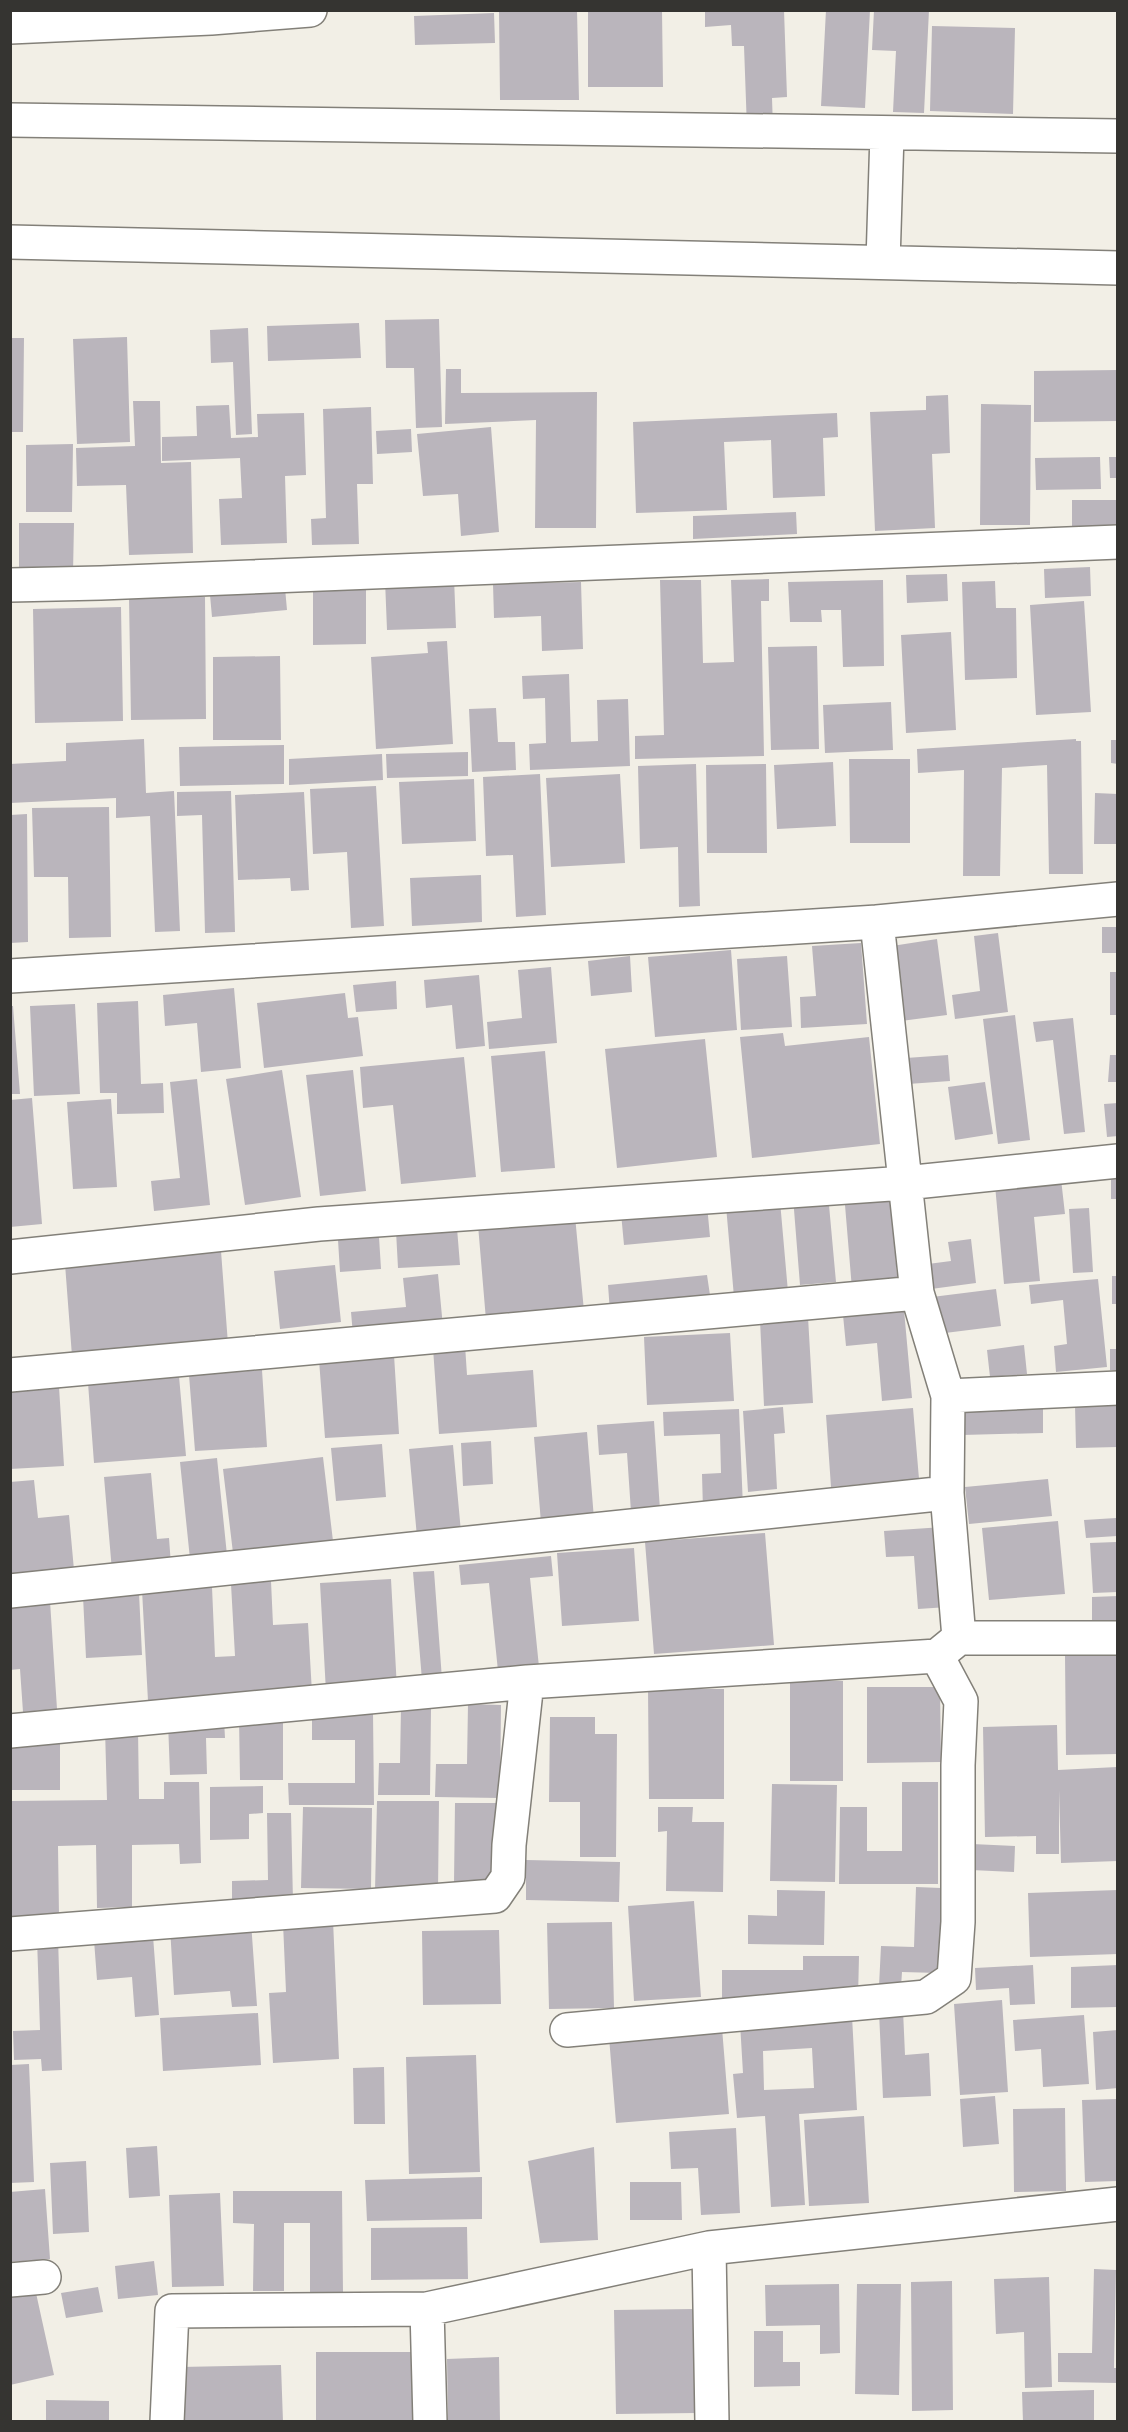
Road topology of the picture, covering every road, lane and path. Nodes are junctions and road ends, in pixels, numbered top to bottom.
1 (310, 10) edge
2 (10, 27) edge
3 (10, 120) edge
4 (887, 134) junction
5 (1118, 136) edge
6 (10, 243) edge
7 (883, 262) junction
8 (1118, 268) edge
9 (1118, 542) edge
10 (10, 585) edge
11 (1118, 899) edge
12 (877, 922) junction
13 (10, 976) edge
14 (1118, 1161) edge
15 (905, 1183) junction
16 (10, 1257) edge
17 (917, 1293) junction
18 (10, 1376) edge
19 (1118, 1388) edge
20 (948, 1396) junction
21 (947, 1493) junction
22 (10, 1591) edge
23 (1118, 1638) edge
24 (948, 1647) junction
25 (527, 1682) junction
26 (10, 1731) edge
27 (10, 1934) edge
28 (567, 2030) dead end
29 (1118, 2204) edge
30 (709, 2248) junction
31 (44, 2277) dead end
32 (10, 2280) edge
33 (427, 2309) junction
34 (167, 2421) edge
35 (430, 2421) edge
36 (712, 2421) edge

1 - 2 street
3 - 4 street
4 - 5 street
4 - 7 street
6 - 7 street
7 - 8 street
9 - 10 street
11 - 12 street
12 - 13 street
12 - 15 street
14 - 15 street
15 - 16 street
15 - 17 street
17 - 18 street
17 - 20 street
19 - 20 street
20 - 21 street
21 - 22 street
21 - 24 street
23 - 24 street
24 - 25 street
24 - 28 street
25 - 26 street
25 - 27 street
29 - 30 street
30 - 33 street
30 - 36 street
31 - 32 street
33 - 34 street
33 - 35 street

